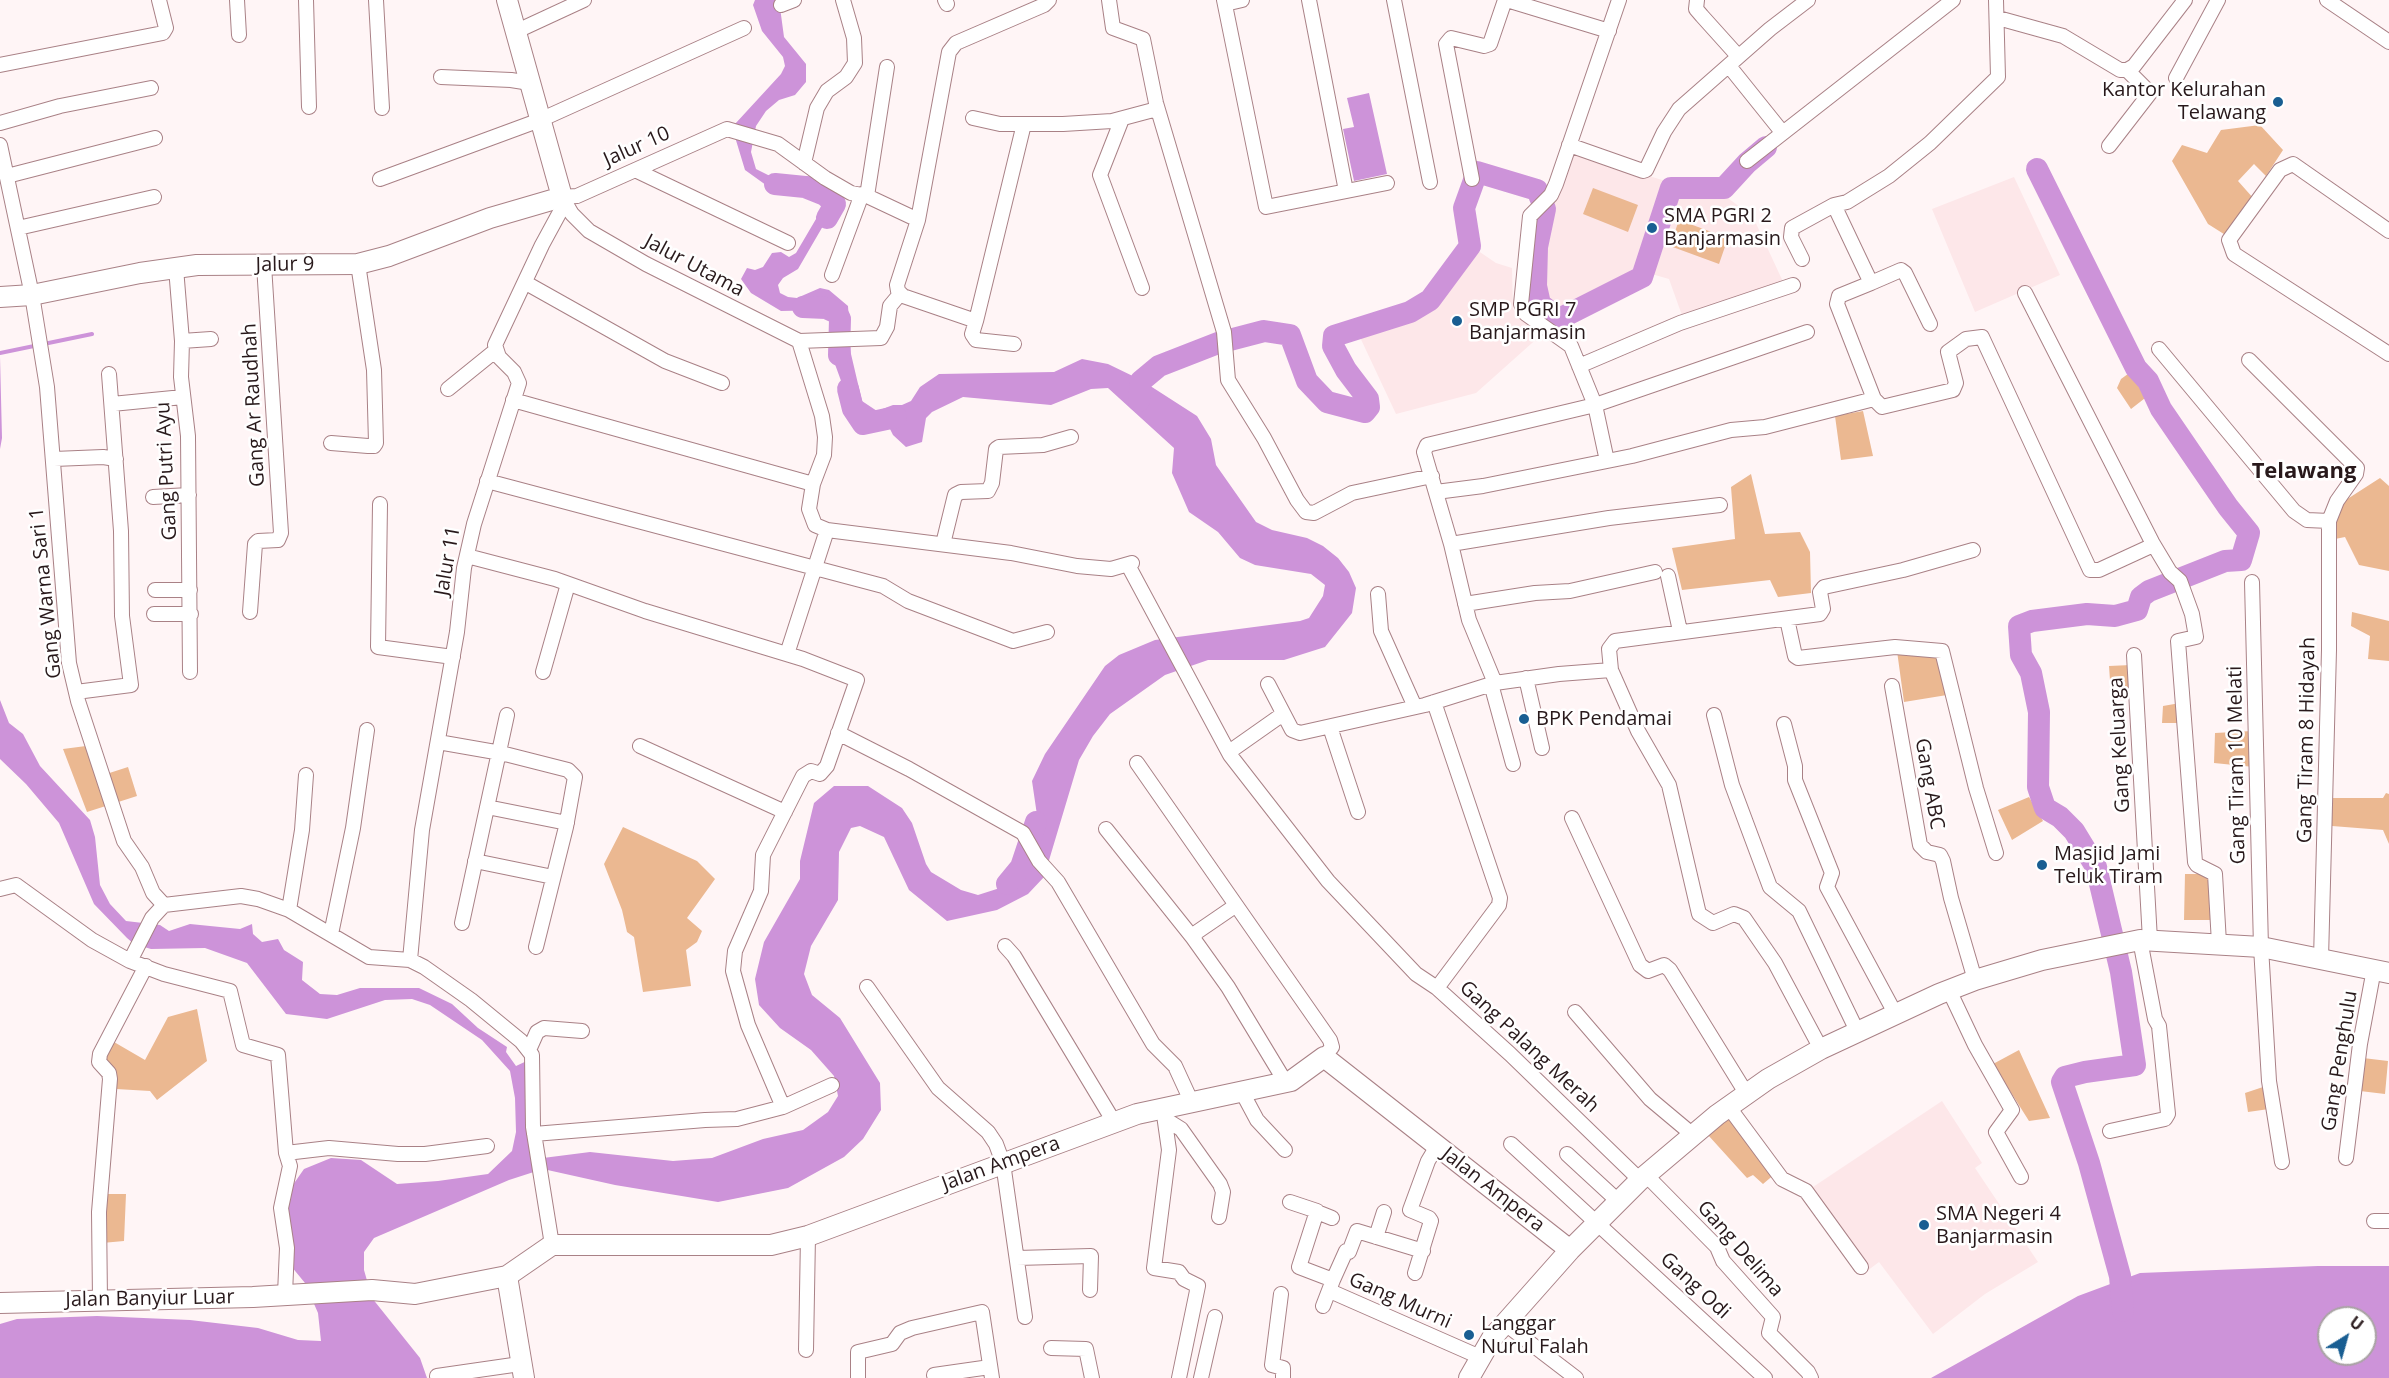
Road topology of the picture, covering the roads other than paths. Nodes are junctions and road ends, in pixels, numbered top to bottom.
1 (159, 0) edge
2 (237, 0) edge
3 (306, 0) edge
4 (376, 0) edge
5 (507, 0) edge
6 (584, 0) edge
7 (843, 0) edge
8 (1049, 0) edge
9 (1109, 0) edge
10 (1242, 0) edge
11 (1309, 0) edge
12 (1394, 0) edge
13 (1506, 0) edge
14 (1619, 0) edge
15 (1697, 0) edge
16 (1808, 0) edge
17 (1953, 0) edge
18 (1996, 0) edge
19 (2185, 0) edge
20 (2218, 0) edge
21 (2327, 0) edge
22 (1224, 2) edge
23 (1998, 18) junction
24 (744, 28) dead end
25 (517, 31) junction
26 (1609, 31) junction
27 (238, 35) dead end
28 (2389, 42) edge
29 (1733, 61) junction
30 (0, 65) edge
31 (887, 67) dead end
32 (2127, 70) junction
33 (441, 77) dead end
34 (2176, 78) dead end
35 (530, 83) junction
36 (151, 88) dead end
37 (309, 107) dead end
38 (382, 108) dead end
39 (1157, 109) junction
40 (973, 118) dead end
41 (1122, 119) junction
42 (540, 120) junction
43 (0, 123) edge
44 (1023, 128) dead end
45 (1782, 132) junction
46 (156, 138) dead end
47 (0, 145) edge
48 (1569, 145) junction
49 (2109, 146) dead end
50 (1747, 161) dead end
51 (804, 163) junction
52 (635, 170) junction
53 (7, 176) junction
54 (380, 179) dead end
55 (1472, 179) dead end
56 (1430, 182) dead end
57 (1387, 183) dead end
58 (1346, 190) junction
59 (864, 195) junction
60 (154, 197) dead end
61 (562, 197) junction
62 (1834, 206) junction
63 (918, 220) junction
64 (18, 228) junction
65 (2389, 231) edge
66 (788, 243) dead end
67 (1802, 259) dead end
68 (357, 264) junction
69 (264, 266) junction
70 (176, 268) junction
71 (832, 275) dead end
72 (526, 283) junction
73 (1871, 283) junction
74 (1793, 285) dead end
75 (1142, 288) dead end
76 (2025, 293) dead end
77 (32, 294) junction
78 (900, 294) junction
79 (0, 297) edge
80 (976, 321) junction
81 (1930, 324) dead end
82 (1807, 332) dead end
83 (211, 339) dead end
84 (182, 341) junction
85 (799, 341) junction
86 (1014, 344) dead end
87 (2159, 349) dead end
88 (495, 351) junction
89 (2389, 354) edge
90 (2249, 360) dead end
91 (1579, 366) junction
92 (109, 374) dead end
93 (722, 383) dead end
94 (448, 389) dead end
95 (183, 397) junction
96 (1874, 399) junction
97 (513, 400) junction
98 (112, 404) junction
99 (1595, 405) junction
100 (1071, 438) dead end
101 (331, 443) dead end
102 (54, 459) junction
103 (116, 459) junction
104 (1607, 461) junction
105 (1432, 476) junction
106 (487, 481) junction
107 (813, 484) junction
108 (1436, 492) junction
109 (189, 495) junction
110 (153, 496) dead end
111 (381, 504) dead end
112 (1720, 505) dead end
113 (2329, 521) junction
114 (827, 530) junction
115 (2152, 542) junction
116 (943, 544) junction
117 (1451, 544) junction
118 (1973, 550) dead end
119 (467, 556) junction
120 (815, 570) junction
121 (2252, 582) dead end
122 (568, 584) junction
123 (155, 590) dead end
124 (190, 590) junction
125 (1378, 594) dead end
126 (1465, 604) junction
127 (250, 612) dead end
128 (154, 614) dead end
129 (191, 614) junction
130 (1787, 619) junction
131 (1680, 631) junction
132 (1047, 632) dead end
133 (787, 654) junction
134 (2134, 655) dead end
135 (453, 657) junction
136 (1611, 670) junction
137 (190, 672) dead end
138 (543, 672) dead end
139 (1526, 678) junction
140 (1268, 684) dead end
141 (1493, 684) junction
142 (1892, 686) dead end
143 (76, 692) junction
144 (1434, 702) junction
145 (1415, 706) junction
146 (1283, 714) junction
147 (507, 715) dead end
148 (1714, 715) dead end
149 (1784, 724) dead end
150 (1330, 727) junction
151 (367, 730) dead end
152 (838, 733) junction
153 (438, 742) junction
154 (640, 746) dead end
155 (1542, 748) dead end
156 (1229, 752) junction
157 (501, 753) junction
158 (1137, 763) dead end
159 (1513, 764) dead end
160 (306, 775) dead end
161 (487, 807) junction
162 (784, 812) junction
163 (1358, 812) dead end
164 (1572, 818) dead end
165 (567, 823) junction
166 (1106, 829) dead end
167 (1996, 853) dead end
168 (474, 861) junction
169 (553, 878) junction
170 (0, 889) edge
171 (164, 905) junction
172 (1235, 906) junction
173 (289, 910) junction
174 (462, 923) dead end
175 (331, 934) junction
176 (1193, 938) junction
177 (2130, 943) junction
178 (2219, 943) junction
179 (1005, 946) dead end
180 (536, 947) dead end
181 (2261, 947) junction
182 (2321, 959) junction
183 (130, 960) junction
184 (410, 960) junction
185 (147, 966) junction
186 (2381, 971) edge
187 (1975, 980) junction
188 (867, 987) dead end
189 (1437, 988) junction
190 (1950, 990) junction
191 (1575, 1012) dead end
192 (1896, 1015) junction
193 (582, 1031) dead end
194 (1858, 1033) junction
195 (1821, 1049) junction
196 (529, 1050) junction
197 (1324, 1057) junction
198 (1286, 1083) junction
199 (832, 1085) dead end
200 (1242, 1092) junction
201 (1746, 1093) junction
202 (1192, 1103) junction
203 (1728, 1106) junction
204 (783, 1107) junction
205 (1164, 1114) junction
206 (1114, 1122) junction
207 (2110, 1131) dead end
208 (1693, 1135) junction
209 (536, 1140) junction
210 (1511, 1144) dead end
211 (487, 1146) dead end
212 (1437, 1146) junction
213 (1285, 1150) dead end
214 (286, 1153) junction
215 (1567, 1154) dead end
216 (2346, 1158) dead end
217 (2282, 1162) dead end
218 (1004, 1163) junction
219 (2021, 1177) dead end
220 (1643, 1178) junction
221 (1290, 1202) dead end
222 (1619, 1202) junction
223 (1410, 1210) junction
224 (1317, 1212) junction
225 (1219, 1217) dead end
226 (1332, 1218) dead end
227 (2374, 1221) dead end
228 (2389, 1221) edge
229 (1598, 1222) junction
230 (808, 1236) junction
231 (1376, 1237) junction
232 (552, 1245) junction
233 (1570, 1250) junction
234 (1423, 1251) junction
235 (1017, 1258) junction
236 (1862, 1267) dead end
237 (1415, 1273) dead end
238 (507, 1276) junction
239 (1332, 1286) junction
240 (1090, 1290) dead end
241 (292, 1294) junction
242 (1281, 1294) dead end
243 (100, 1300) junction
244 (0, 1303) edge
245 (1323, 1306) dead end
246 (1025, 1317) dead end
247 (1215, 1317) dead end
248 (1504, 1323) junction
249 (1051, 1348) dead end
250 (806, 1350) dead end
251 (1480, 1358) junction
252 (522, 1371) edge
253 (991, 1372) edge
254 (934, 1374) dead end
255 (436, 1376) dead end
256 (858, 1378) edge
257 (1092, 1378) edge
258 (1179, 1378) edge
259 (1201, 1378) edge
260 (1283, 1378) edge
261 (1469, 1378) edge
262 (1576, 1378) edge
263 (1766, 1378) edge
264 (1811, 1378) edge

1 - 30 street
2 - 27 street
3 - 37 street
4 - 38 street
5 - 25 street
6 - 25 street
7 - 51 street
8 - 63 street
9 - 39 street
10 - 22 street
11 - 58 street
12 - 56 street
13 - 26 street
13 - 55 street
14 - 26 street
15 - 29 street
16 - 29 street
17 - 45 street
18 - 23 street
19 - 32 street
20 - 34 street
21 - 28 street
22 - 58 street
23 - 32 street
23 - 62 street
24 - 42 street
25 - 35 street
26 - 48 street
29 - 45 street
29 - 48 street
31 - 59 street
32 - 49 street
33 - 35 street
35 - 42 street
36 - 43 street
39 - 41 street
39 - 105 street
40 - 41 street
41 - 75 street
42 - 54 street
42 - 61 street
44 - 80 street
45 - 50 street
46 - 53 street
47 - 53 street, Gang Warna Sari 1
48 - 91 street
51 - 52 street, Jalur 10
51 - 59 street
52 - 61 street, Jalur 10
52 - 66 street
53 - 64 street, Gang Warna Sari 1
57 - 58 street
59 - 63 street
59 - 71 street
60 - 64 street
61 - 68 street, Jalur 9
61 - 72 street
61 - 85 street, Jalur Utama
62 - 67 street
62 - 73 street
63 - 78 street
64 - 77 street, Gang Warna Sari 1
65 - 89 street
68 - 69 street, Jalur 9
68 - 101 street
69 - 70 street, Jalur 9
69 - 127 street, Gang Ar Raudhah
70 - 77 street, Jalur 9
70 - 84 street, Gang Putri Ayu
72 - 88 street
72 - 93 street
73 - 81 street
73 - 96 street
74 - 91 street
76 - 115 street
77 - 79 street, Jalur 9
77 - 102 street, Gang Warna Sari 1
78 - 80 street
78 - 85 street, Jalur Utama
80 - 86 street
82 - 99 street
83 - 84 street
84 - 95 street, Gang Putri Ayu
85 - 107 street
87 - 113 street
88 - 94 street
88 - 97 street, Jalur 11
90 - 113 street
91 - 99 street
92 - 98 street
95 - 98 street
95 - 109 street, Gang Putri Ayu
96 - 104 street
96 - 115 street
97 - 106 street, Jalur 11
97 - 107 street
98 - 103 street
99 - 104 street
99 - 105 street
100 - 116 street
102 - 103 street
102 - 143 street, Gang Warna Sari 1
103 - 143 street
104 - 108 street
105 - 108 street
106 - 119 street, Jalur 11
106 - 120 street
107 - 114 street
108 - 117 street
109 - 110 street
109 - 124 street, Gang Putri Ayu
111 - 135 street
112 - 117 street
113 - 182 street, Gang Tiram 8 Hidayah
114 - 116 street
114 - 120 street
115 - 178 street
116 - 156 street
117 - 126 street
118 - 130 street
119 - 122 street
119 - 135 street, Jalur 11
120 - 132 street
120 - 133 street
121 - 181 street, Gang Tiram 10 Melati
122 - 133 street
122 - 138 street
123 - 124 street
124 - 129 street, Gang Putri Ayu
125 - 145 street
126 - 131 street
126 - 141 street
128 - 129 street
129 - 137 street, Gang Putri Ayu
130 - 131 street
130 - 167 street
131 - 136 street
133 - 152 street
134 - 177 street, Gang Keluarga
135 - 153 street, Jalur 11
136 - 139 street
136 - 195 street
139 - 141 street
139 - 155 street
140 - 146 street
141 - 144 street
141 - 159 street
142 - 187 street, Gang ABC
143 - 171 street, Gang Warna Sari 1
144 - 145 street
144 - 189 street, Gang Palang Merah
145 - 150 street
146 - 150 street
146 - 156 street
147 - 157 street
148 - 194 street
149 - 192 street
150 - 163 street
151 - 175 street
152 - 162 street
152 - 202 street
153 - 157 street
153 - 184 street, Jalur 11
154 - 162 street
156 - 189 street
157 - 161 street
157 - 165 street
158 - 172 street
160 - 173 street
161 - 165 street
161 - 168 street
162 - 204 street
164 - 201 street
165 - 169 street
166 - 176 street
168 - 169 street
168 - 174 street
169 - 180 street
170 - 183 street
171 - 173 street
171 - 183 street
172 - 176 street
172 - 197 street
173 - 175 street
175 - 184 street
176 - 198 street
177 - 178 street
177 - 187 street
177 - 207 street, Gang Keluarga
178 - 181 street
179 - 206 street
181 - 182 street
181 - 217 street, Gang Tiram 10 Melati
182 - 186 street
183 - 185 street
184 - 196 street
185 - 214 street
185 - 243 street
186 - 216 street, Gang Penghulu
187 - 190 street
188 - 218 street
189 - 220 street, Gang Palang Merah
190 - 192 street
190 - 219 street
191 - 208 street
192 - 194 street
193 - 196 street
194 - 195 street
195 - 201 street
196 - 209 street
197 - 198 street, Jalan Ampera
197 - 212 street, Jalan Ampera
198 - 200 street, Jalan Ampera
199 - 204 street
200 - 202 street, Jalan Ampera
200 - 213 street
201 - 203 street
202 - 205 street, Jalan Ampera
203 - 208 street
203 - 236 street
204 - 209 street
205 - 206 street, Jalan Ampera
205 - 225 street
205 - 258 street
206 - 218 street, Jalan Ampera
208 - 220 street
209 - 232 street
210 - 229 street, Gang Odi
211 - 214 street
212 - 223 street
212 - 233 street, Jalan Ampera
214 - 241 street
215 - 222 street
218 - 230 street, Jalan Ampera
218 - 235 street
220 - 222 street
220 - 264 street, Gang Delima
221 - 224 street
222 - 229 street
223 - 231 street
223 - 234 street
224 - 226 street
224 - 239 street, Gang Murni
227 - 228 street
229 - 233 street
229 - 263 street, Gang Odi
230 - 232 street, Jalan Ampera
230 - 250 street
231 - 234 street
231 - 239 street
232 - 238 street
233 - 248 street
234 - 237 street
235 - 240 street
235 - 246 street
238 - 241 street, Jalan Banyiur Luar
238 - 252 street
239 - 245 street
239 - 251 street, Gang Murni
241 - 243 street, Jalan Banyiur Luar
242 - 260 street
243 - 244 street, Jalan Banyiur Luar
247 - 259 street
248 - 251 street
248 - 262 street
249 - 257 street
251 - 261 street
252 - 255 street
253 - 254 street
253 - 256 street

